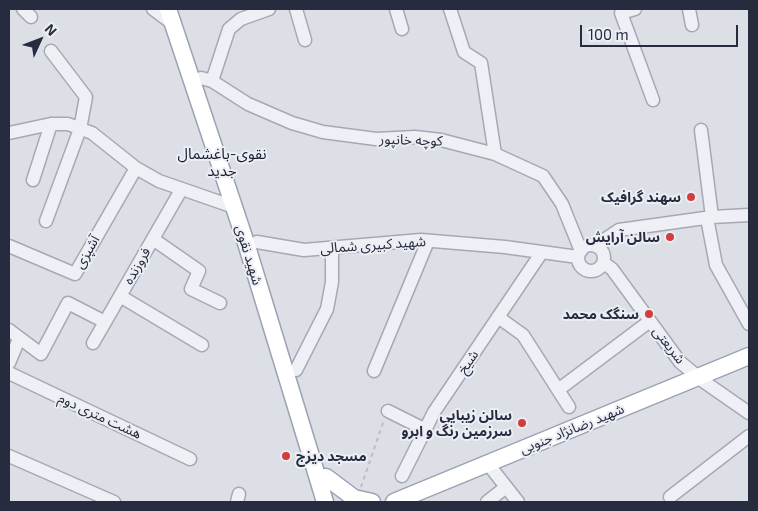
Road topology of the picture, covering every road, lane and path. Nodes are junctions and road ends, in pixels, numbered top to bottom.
1 (153, 9) edge
2 (178, 9) edge
3 (269, 9) edge
4 (296, 9) edge
5 (396, 9) edge
6 (450, 9) edge
7 (635, 9) edge
8 (689, 9) edge
9 (170, 17) edge
10 (692, 25) dead end
11 (402, 29) dead end
12 (305, 40) dead end
13 (50, 51) dead end
14 (207, 80) junction
15 (653, 100) dead end
16 (51, 124) junction
17 (80, 129) junction
18 (701, 130) dead end
19 (9, 133) edge
20 (495, 154) junction
21 (136, 168) junction
22 (33, 180) dead end
23 (181, 190) junction
24 (234, 206) junction
25 (749, 215) edge
26 (709, 218) junction
27 (46, 221) dead end
28 (153, 239) junction
29 (428, 240) junction
30 (256, 242) junction
31 (9, 246) edge
32 (595, 246) junction
33 (332, 248) junction
34 (542, 252) junction
35 (580, 254) junction
36 (604, 263) junction
37 (120, 296) junction
38 (220, 303) dead end
39 (498, 317) junction
40 (650, 321) junction
41 (105, 322) junction
42 (749, 324) edge
43 (9, 330) edge
44 (19, 339) junction
45 (93, 343) dead end
46 (202, 345) dead end
47 (749, 356) edge
48 (9, 362) edge
49 (296, 370) junction
50 (374, 371) dead end
51 (9, 373) edge
52 (558, 390) junction
53 (569, 407) dead end
54 (388, 411) joint
55 (749, 413) edge
56 (424, 429) junction
57 (749, 436) edge
58 (9, 456) edge
59 (190, 458) dead end
60 (492, 469) dead end
61 (402, 476) dead end
62 (506, 487) junction
63 (325, 495) edge
64 (365, 497) edge
65 (670, 497) dead end
66 (114, 502) edge
67 (394, 502) edge
68 (487, 502) edge
69 (518, 502) edge

1 - 9 street
2 - 14 main road, شهید نقوی
3 - 14 street
4 - 12 street
5 - 11 street
6 - 20 street
7 - 15 street
8 - 10 street
9 - 24 main road, شهید نقوی
13 - 17 street
14 - 20 street, کوچه خانپور
14 - 30 main road, شهید نقوی
16 - 17 street
16 - 19 street
16 - 22 street
17 - 21 street
17 - 27 street
18 - 26 street
20 - 35 street, کوچه خانپور
21 - 23 street
21 - 31 street, آشپزی
23 - 24 street
23 - 28 street, فروزنده
24 - 63 main road, شهید نقوی
25 - 26 street
26 - 32 street
26 - 42 street
28 - 37 street, فروزنده
28 - 38 street
29 - 33 street, شهید کبیری شمالی
29 - 34 street, شهید کبیری شمالی
29 - 50 street
30 - 33 street, شهید کبیری شمالی
30 - 49 main road, شهید نقوی
32 - 35 street
32 - 36 street
33 - 49 street
34 - 35 street, شهید کبیری شمالی
34 - 39 street, شیخ
35 - 36 street
36 - 40 street, شریعتی
37 - 41 street, فروزنده
37 - 46 street
39 - 52 street
39 - 56 street, شیخ
40 - 52 street
40 - 55 street, شریعتی
41 - 44 street
41 - 45 street, فروزنده
43 - 44 street
44 - 48 street
47 - 67 main road, شهید رضانژاد جنوبی
49 - 63 main road, شهید نقوی
51 - 59 street, هشت متری دوم
52 - 53 street
54 - 56 street
54 - 64 path
56 - 61 street, شیخ
57 - 65 street
58 - 66 street
60 - 62 street
62 - 68 street
62 - 69 street
63 - 64 main road

